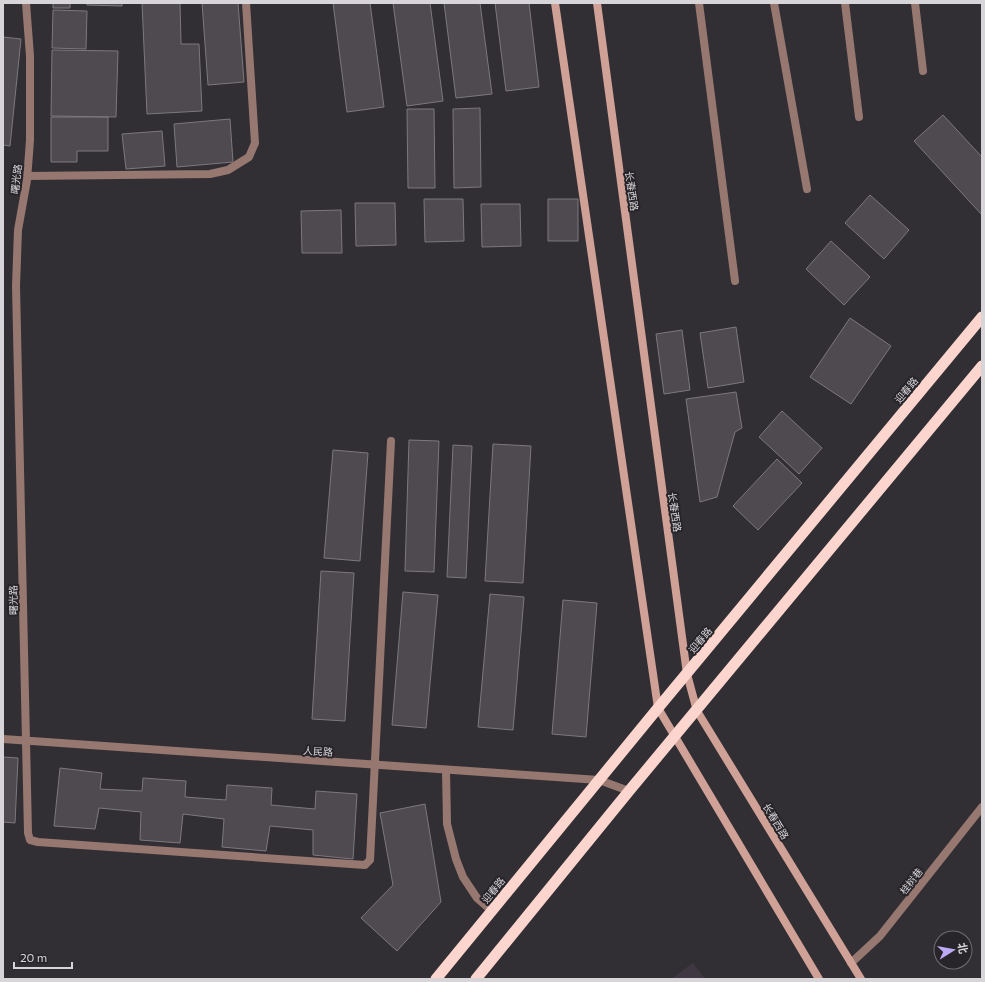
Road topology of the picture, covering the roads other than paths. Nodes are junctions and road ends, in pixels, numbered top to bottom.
1 (26, 3) edge
2 (246, 3) edge
3 (555, 3) edge
4 (596, 3) edge
5 (699, 3) edge
6 (774, 3) edge
7 (845, 3) edge
8 (915, 3) edge
9 (923, 71) dead end
10 (859, 117) dead end
11 (28, 176) junction
12 (807, 189) dead end
13 (735, 281) dead end
14 (982, 317) edge
15 (982, 366) edge
16 (391, 441) dead end
17 (687, 674) junction
18 (658, 708) junction
19 (697, 711) junction
20 (674, 737) junction
21 (3, 739) edge
22 (26, 741) junction
23 (374, 765) junction
24 (446, 770) junction
25 (599, 780) junction
26 (629, 791) junction
27 (982, 807) edge
28 (492, 911) junction
29 (851, 963) junction
30 (436, 979) edge
31 (476, 979) edge
32 (820, 979) edge
33 (861, 979) edge

1 - 11 street, 曙光路
2 - 11 street
3 - 18 main road
4 - 17 main road, 长春西路
5 - 13 street
6 - 12 street
7 - 10 street
8 - 9 street
11 - 22 street, 曙光路
14 - 17 highway, 迎春路
15 - 19 highway
16 - 23 street
17 - 18 highway, 迎春路
17 - 19 main road, 长春西路
18 - 20 main road
18 - 25 highway, 迎春路
19 - 20 highway
19 - 29 main road, 长春西路
20 - 26 highway
20 - 32 main road
21 - 22 street, 人民路
22 - 23 street, 人民路
22 - 23 street, 曙光路
23 - 24 street, 人民路
24 - 25 street, 人民路
24 - 28 street
25 - 26 street, 人民路
25 - 28 highway, 迎春路
26 - 31 highway
27 - 29 street, 桂树巷
28 - 30 highway, 迎春路
29 - 33 main road, 长春西路

